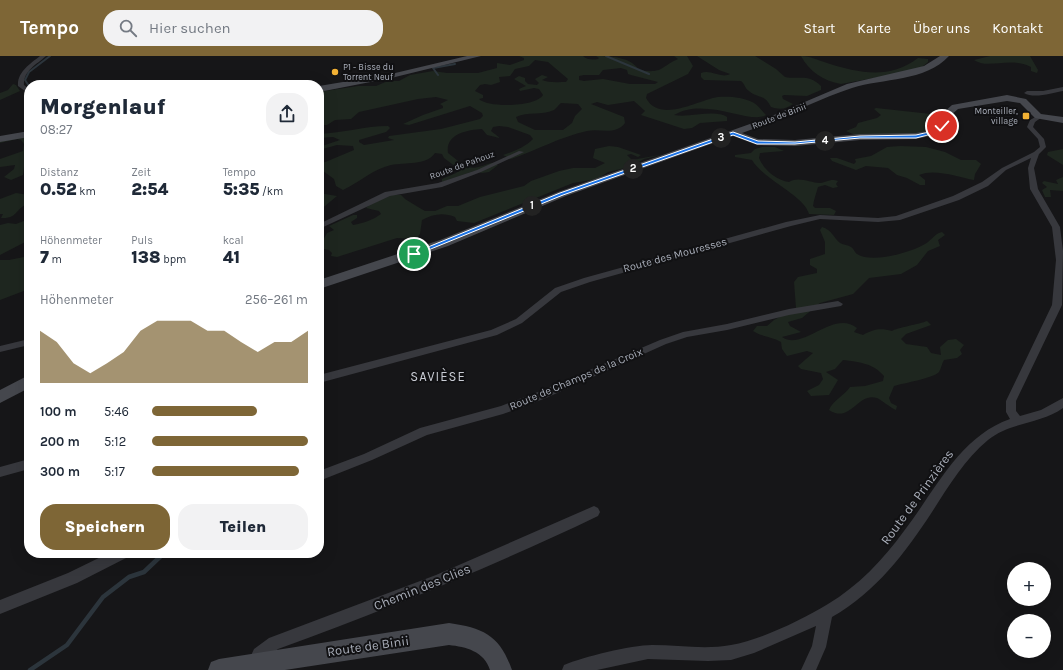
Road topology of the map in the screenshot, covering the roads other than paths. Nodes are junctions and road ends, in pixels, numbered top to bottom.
1 (42, 56) edge
2 (477, 56) edge
3 (945, 56) edge
4 (24, 88) edge
5 (324, 88) edge
6 (1063, 89) edge
7 (1018, 99) junction
8 (1039, 117) junction
9 (1063, 120) edge
10 (733, 133) junction
11 (24, 135) edge
12 (0, 139) edge
13 (521, 152) dead end
14 (1036, 153) junction
15 (324, 225) edge
16 (324, 283) edge
17 (838, 304) dead end
18 (24, 343) edge
19 (0, 349) edge
20 (324, 378) edge
21 (24, 384) edge
22 (0, 397) edge
23 (1063, 402) edge
24 (1017, 421) junction
25 (24, 465) edge
26 (0, 472) edge
27 (324, 474) edge
28 (594, 512) dead end
29 (113, 558) edge
30 (0, 606) edge
31 (826, 614) junction
32 (254, 664) junction
33 (220, 670) edge
34 (501, 670) edge
35 (569, 670) edge
36 (808, 670) edge

1 - 4 street
2 - 5 street
3 - 10 street, Route de Binii
6 - 7 street
7 - 8 street
7 - 10 street
8 - 9 street
8 - 14 street
10 - 16 street, Route de Binii
11 - 12 street
13 - 15 street, Route de Pahouz
14 - 20 street, Route des Mouresses
14 - 24 street
17 - 27 street, Route de Champs de la Croix
18 - 19 street
21 - 22 street
23 - 24 street, Route de Prinzières
24 - 31 street, Route de Prinzières
25 - 26 street
28 - 32 street, Chemin des Clies
29 - 30 street
31 - 35 street, Route de Prinzières
31 - 36 street
32 - 33 street, Route de Binii
32 - 34 street, Route de Binii

